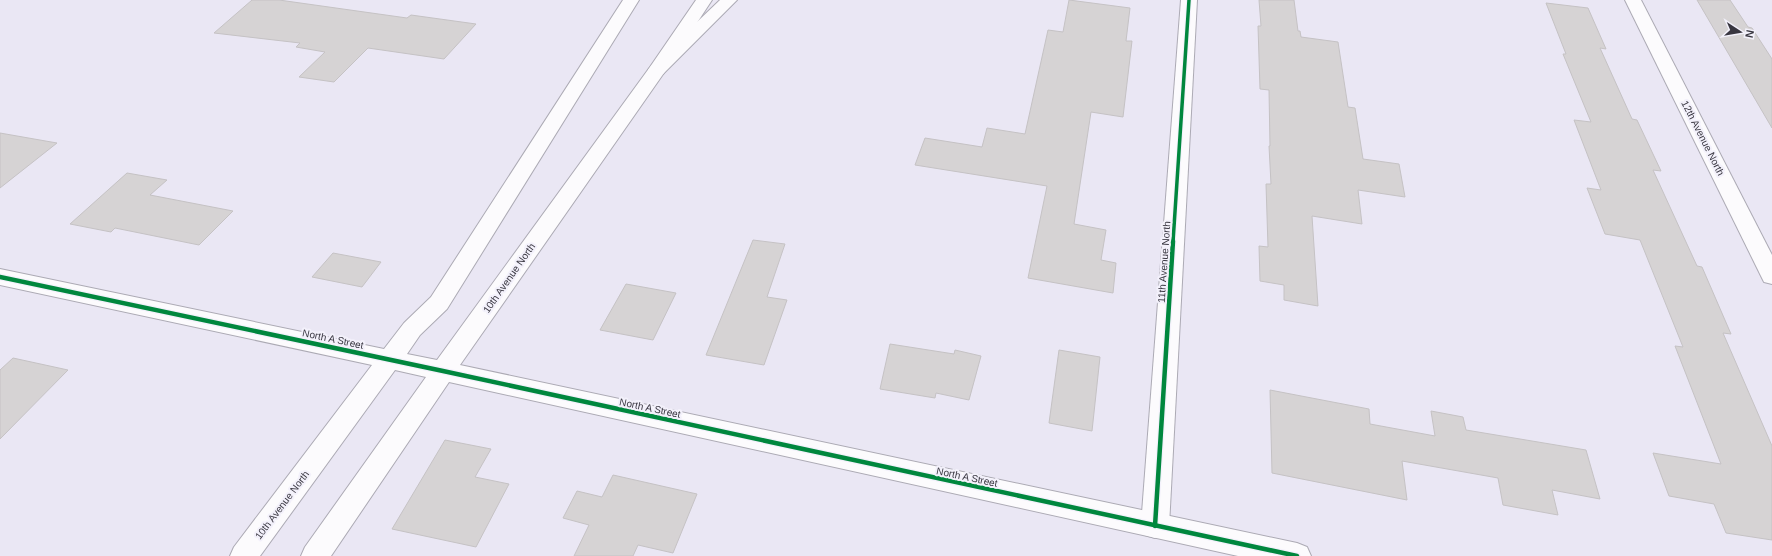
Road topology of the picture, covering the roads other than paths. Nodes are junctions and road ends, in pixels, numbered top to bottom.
1 (631, 0) edge
2 (704, 0) edge
3 (729, 0) edge
4 (1189, 0) edge
5 (1633, 0) edge
6 (657, 70) junction
7 (1772, 276) edge
8 (0, 277) edge
9 (390, 359) junction
10 (443, 370) junction
11 (1155, 526) junction
12 (244, 556) edge
13 (315, 556) edge
14 (1297, 556) edge

1 - 9 main road, 10th Avenue North
2 - 6 main road, 10th Avenue North
3 - 6 main road
4 - 11 main road, 11th Avenue North
5 - 7 main road, 12th Avenue North
6 - 10 main road, 10th Avenue North
8 - 9 main road, North A Street
9 - 10 main road, North A Street
9 - 12 main road, 10th Avenue North
10 - 11 main road, North A Street
10 - 13 main road, 10th Avenue North
11 - 14 main road, North A Street

